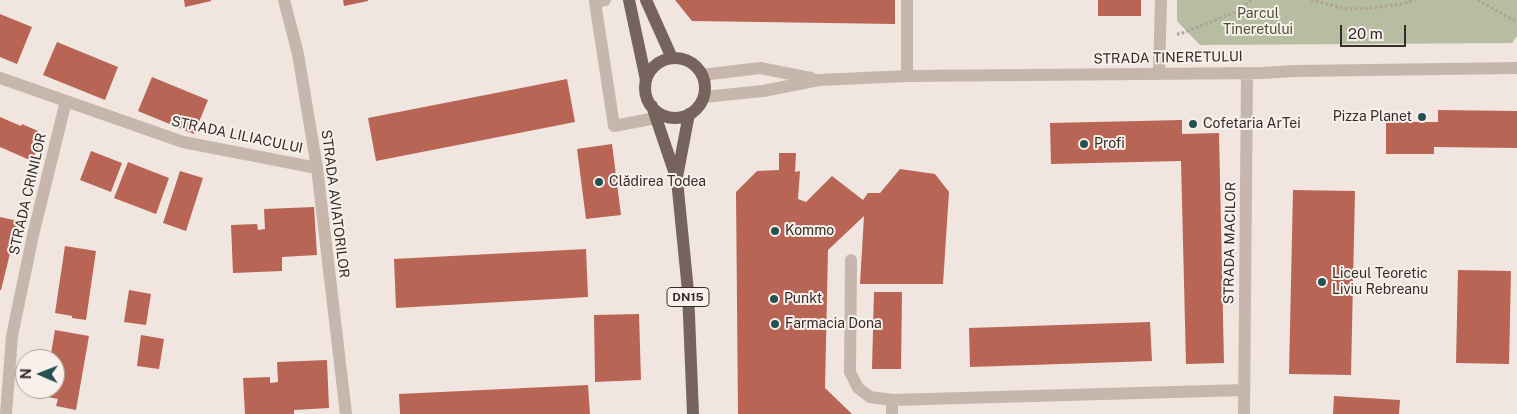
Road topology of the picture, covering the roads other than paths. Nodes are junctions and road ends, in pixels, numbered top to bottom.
1 (284, 0) edge
2 (605, 0) edge
3 (629, 0) edge
4 (646, 0) edge
5 (907, 0) edge
6 (1161, 0) edge
7 (672, 58) junction
8 (1517, 68) edge
9 (1159, 73) junction
10 (1247, 73) junction
11 (702, 75) junction
12 (907, 76) junction
13 (0, 78) edge
14 (646, 80) junction
15 (819, 80) junction
16 (704, 97) junction
17 (66, 100) junction
18 (654, 112) junction
19 (689, 114) junction
20 (317, 168) junction
21 (677, 180) junction
22 (851, 260) dead end
23 (1244, 390) junction
24 (892, 400) junction
25 (6, 414) edge
26 (346, 414) edge
27 (693, 414) edge
28 (892, 414) edge
29 (1244, 414) edge

1 - 20 street, STRADA AVIATORILOR
2 - 18 street
3 - 14 main road, DN15
4 - 7 main road
5 - 12 street
6 - 9 street
7 - 11 main road
7 - 14 main road
8 - 10 street, STRADA TINERETULUI
9 - 10 street, STRADA TINERETULUI
9 - 12 street, STRADA TINERETULUI
10 - 23 street, STRADA MACILOR
11 - 15 street, STRADA TINERETULUI
11 - 16 main road
12 - 15 street, STRADA TINERETULUI
13 - 17 street, STRADA LILIACULUI
14 - 18 main road, DN15
15 - 16 street, STRADA TINERETULUI
16 - 19 main road
17 - 20 street, STRADA LILIACULUI
17 - 25 street, STRADA CRINILOR
18 - 19 main road
18 - 21 main road, DN15
19 - 21 main road, DN15
20 - 26 street, STRADA AVIATORILOR
21 - 27 main road, DN15
22 - 24 street
23 - 24 street
23 - 29 street, STRADA MACILOR
24 - 28 street

